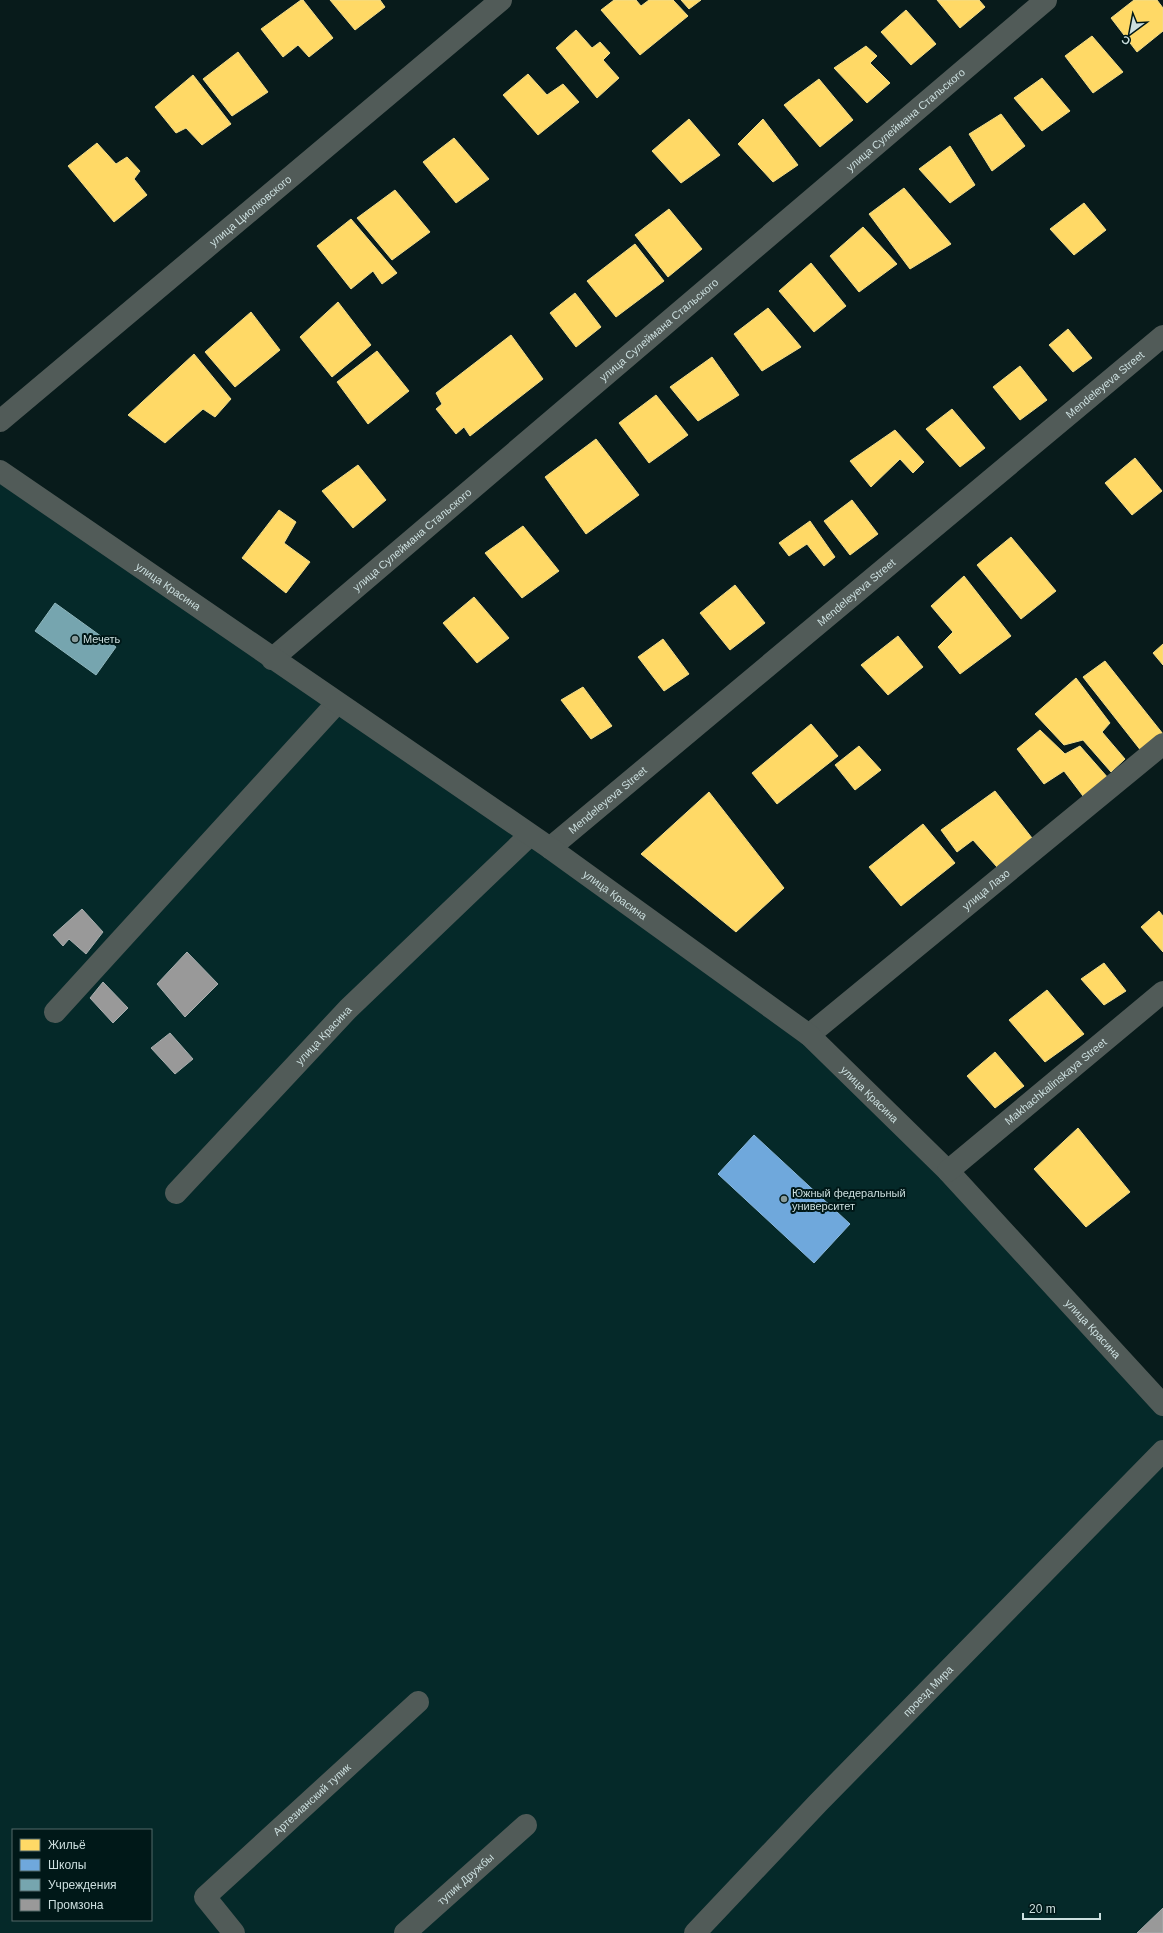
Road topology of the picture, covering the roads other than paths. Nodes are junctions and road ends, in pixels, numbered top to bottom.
1 (501, 0) edge
2 (1046, 0) edge
3 (1163, 336) edge
4 (0, 421) edge
5 (0, 471) edge
6 (272, 659) junction
7 (336, 703) junction
8 (1163, 744) edge
9 (530, 835) junction
10 (550, 848) junction
11 (1163, 992) edge
12 (55, 1012) dead end
13 (808, 1035) junction
14 (948, 1171) junction
15 (176, 1194) dead end
16 (1163, 1405) edge
17 (1163, 1451) edge
18 (418, 1702) dead end
19 (526, 1825) dead end
20 (234, 1933) edge
21 (405, 1933) edge
22 (695, 1933) edge

1 - 4 street, улица Циолковского
2 - 6 street, улица Сулеймана Стальского
3 - 10 street, Mendeleyeva Street
5 - 6 street, улица Красина
6 - 7 street, улица Красина
7 - 9 street, улица Красина
7 - 12 street
8 - 13 street, улица Лазо
9 - 10 street, улица Красина
9 - 15 street, улица Красина
10 - 13 street, улица Красина
11 - 14 street, Makhachkalinskaya Street
13 - 14 street, улица Красина
14 - 16 street, улица Красина
17 - 22 street, проезд Мира
18 - 20 street, Артезианский тупик
19 - 21 street, тупик Дружбы

